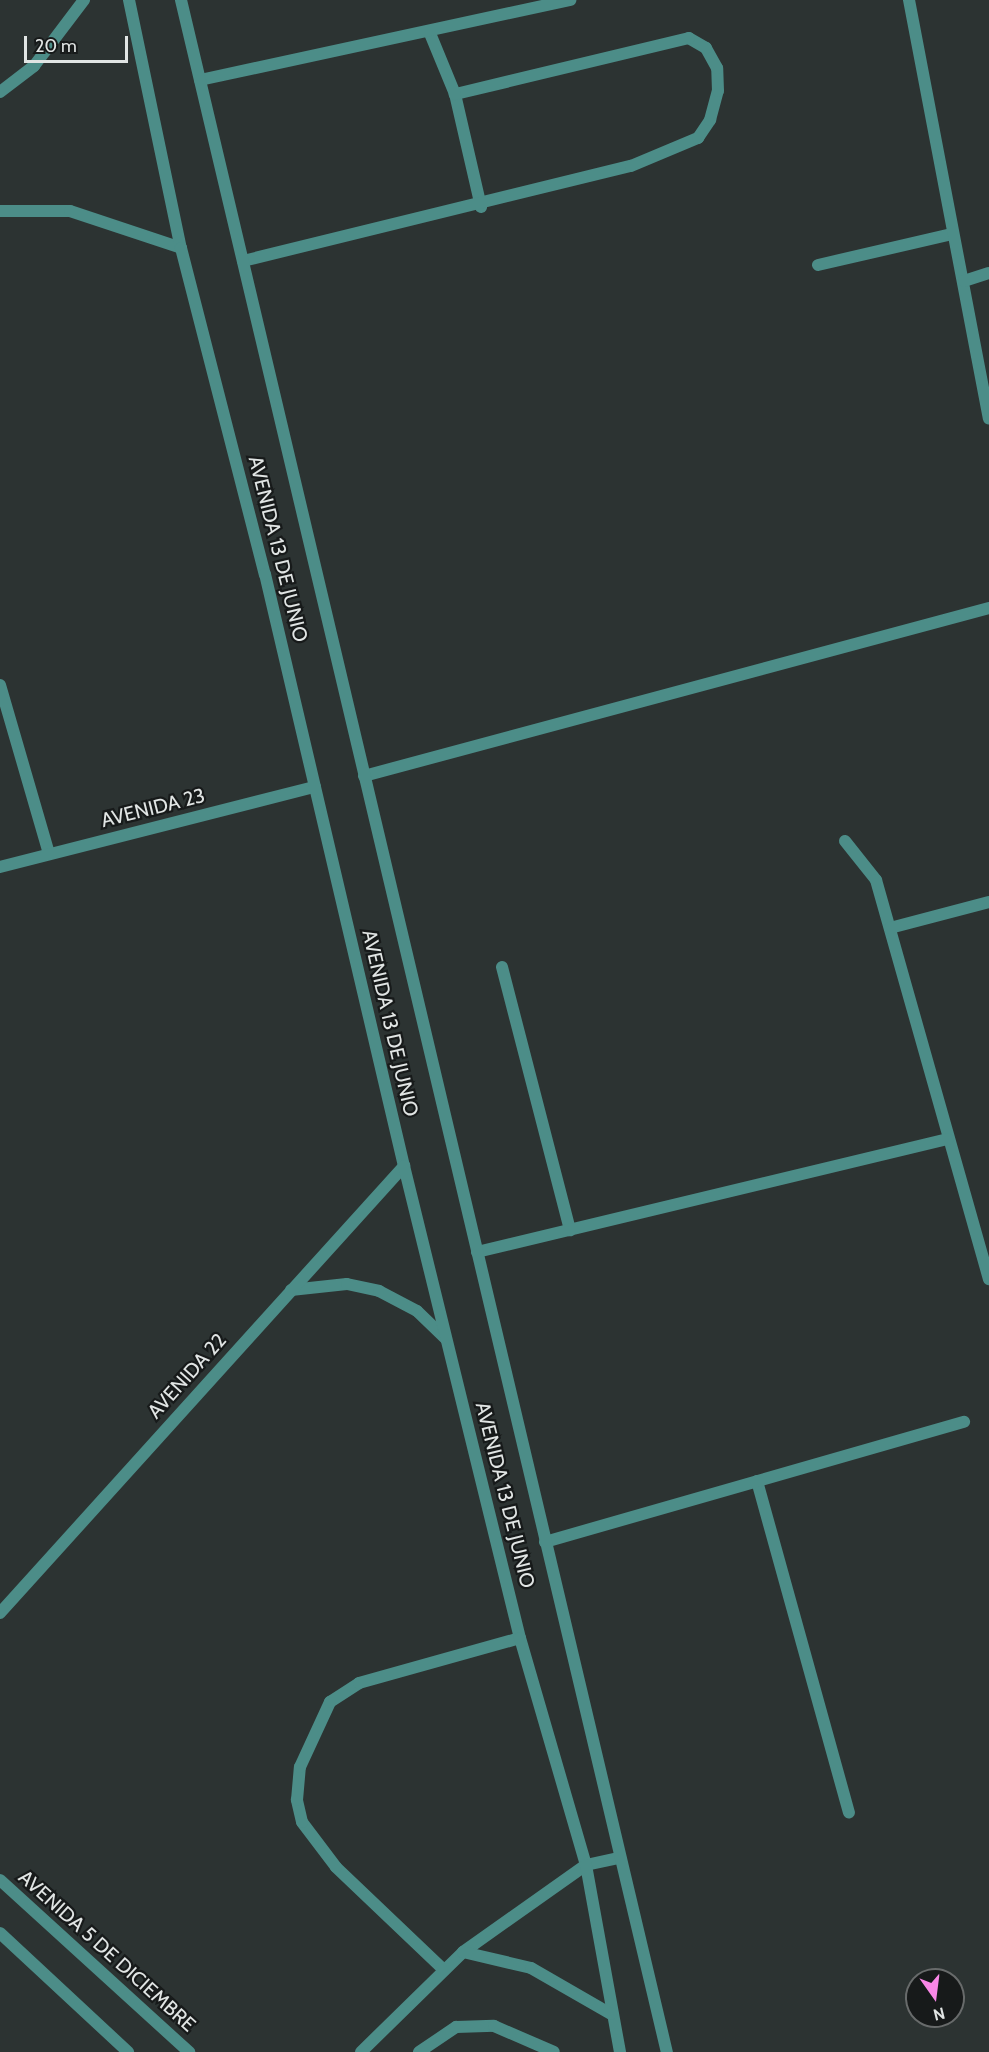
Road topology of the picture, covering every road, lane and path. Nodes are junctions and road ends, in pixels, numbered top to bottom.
1 (84, 0) edge
2 (129, 0) edge
3 (181, 0) edge
4 (570, 0) edge
5 (909, 0) edge
6 (429, 31) junction
7 (200, 80) junction
8 (0, 92) edge
9 (455, 94) junction
10 (481, 207) junction
11 (0, 211) edge
12 (952, 234) junction
13 (181, 248) junction
14 (243, 261) junction
15 (818, 265) dead end
16 (989, 273) edge
17 (964, 281) junction
18 (989, 418) edge
19 (989, 608) edge
20 (0, 685) edge
21 (364, 776) junction
22 (315, 787) junction
23 (845, 841) dead end
24 (49, 855) junction
25 (0, 867) edge
26 (989, 902) edge
27 (890, 928) junction
28 (502, 967) dead end
29 (948, 1139) junction
30 (404, 1166) junction
31 (570, 1230) junction
32 (477, 1252) junction
33 (989, 1279) edge
34 (291, 1290) junction
35 (446, 1339) junction
36 (964, 1422) dead end
37 (757, 1481) junction
38 (545, 1542) junction
39 (0, 1613) edge
40 (520, 1638) junction
41 (849, 1812) dead end
42 (620, 1858) junction
43 (586, 1865) junction
44 (0, 1880) edge
45 (0, 1934) edge
46 (463, 1952) junction
47 (444, 1970) junction
48 (612, 2014) junction
49 (128, 2052) edge
50 (189, 2052) edge
51 (361, 2052) edge
52 (419, 2052) edge
53 (554, 2052) edge
54 (620, 2052) edge
55 (667, 2052) edge

1 - 8 street
2 - 13 street, AVENIDA 13 DE JUNIO
3 - 7 street, AVENIDA 13 DE JUNIO
4 - 6 street
5 - 12 street
6 - 7 street
6 - 9 street
7 - 14 street, AVENIDA 13 DE JUNIO
9 - 10 street
9 - 10 street
10 - 14 street
11 - 13 street
12 - 15 street
12 - 17 street
13 - 22 street, AVENIDA 13 DE JUNIO
14 - 21 street, AVENIDA 13 DE JUNIO
16 - 17 street
17 - 18 street
19 - 21 street
20 - 24 street
21 - 32 street, AVENIDA 13 DE JUNIO
22 - 24 street, AVENIDA 23
22 - 30 street, AVENIDA 13 DE JUNIO
23 - 27 street
24 - 25 street, AVENIDA 23
26 - 27 street
27 - 29 street
28 - 31 street
29 - 31 street
29 - 33 street
30 - 34 street, AVENIDA 22
30 - 35 street, AVENIDA 13 DE JUNIO
31 - 32 street
32 - 38 street, AVENIDA 13 DE JUNIO
34 - 35 street
34 - 39 street, AVENIDA 22
35 - 40 street, AVENIDA 13 DE JUNIO
36 - 37 street
37 - 38 street
37 - 41 street
38 - 42 street, AVENIDA 13 DE JUNIO
40 - 43 street, AVENIDA 13 DE JUNIO
40 - 47 street
42 - 43 street
42 - 55 street, AVENIDA 13 DE JUNIO
43 - 46 street
43 - 48 street, AVENIDA 13 DE JUNIO
44 - 50 street, AVENIDA 5 DE DICIEMBRE
45 - 49 street
46 - 47 street
46 - 48 street
47 - 51 street
48 - 54 street, AVENIDA 13 DE JUNIO
52 - 53 street

